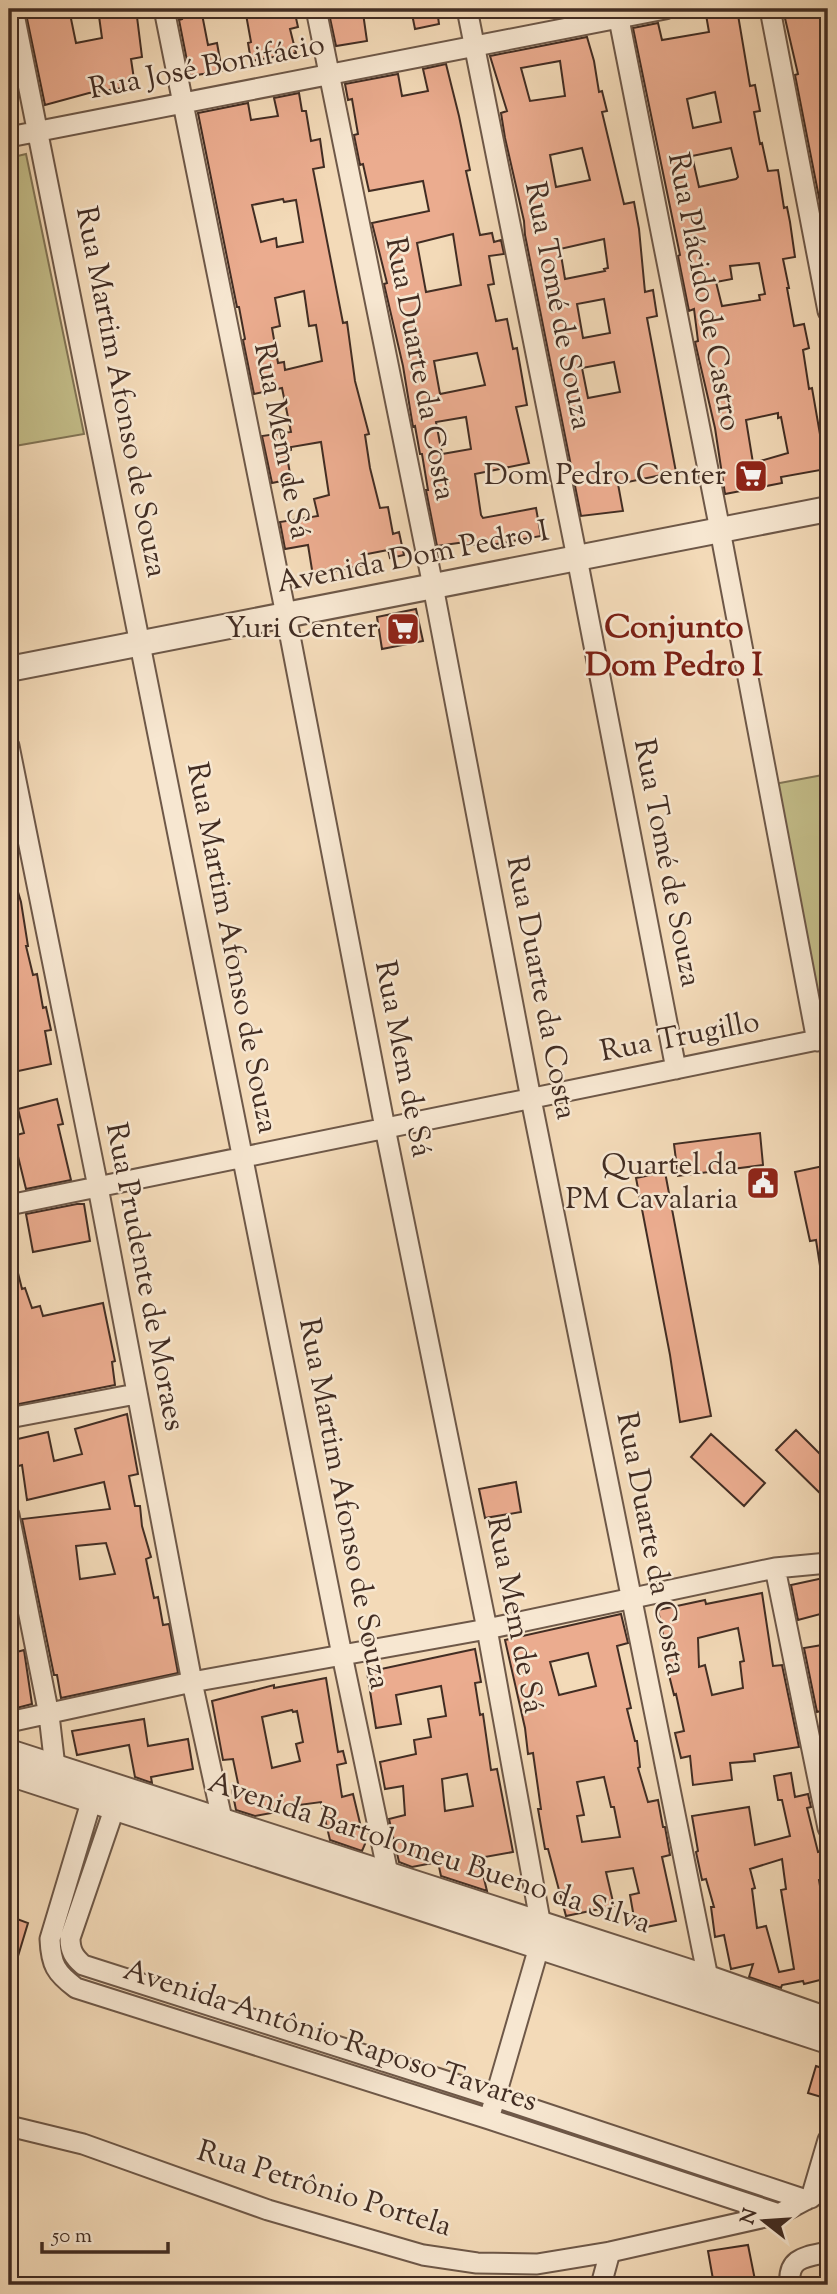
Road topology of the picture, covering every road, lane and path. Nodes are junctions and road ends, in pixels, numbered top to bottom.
1 (13, 9) edge
2 (164, 9) edge
3 (316, 9) edge
4 (467, 9) edge
5 (665, 9) edge
6 (770, 9) edge
7 (618, 13) edge
8 (474, 47) junction
9 (329, 75) junction
10 (183, 103) junction
11 (38, 132) junction
12 (9, 137) edge
13 (828, 311) edge
14 (828, 509) edge
15 (720, 530) junction
16 (577, 558) junction
17 (433, 586) junction
18 (286, 615) junction
19 (140, 643) junction
20 (9, 669) edge
21 (9, 746) edge
22 (823, 1040) edge
23 (676, 1069) junction
24 (531, 1099) junction
25 (385, 1128) junction
26 (243, 1157) junction
27 (98, 1187) junction
28 (9, 1205) edge
29 (136, 1394) junction
30 (9, 1418) edge
31 (9, 1515) edge
32 (828, 1563) edge
33 (775, 1568) junction
34 (630, 1598) junction
35 (487, 1629) junction
36 (342, 1655) junction
37 (192, 1682) junction
38 (49, 1715) junction
39 (9, 1722) edge
40 (9, 1752) edge
41 (55, 1768) junction
42 (9, 1773) edge
43 (106, 1795) junction
44 (222, 1819) junction
45 (828, 1828) edge
46 (390, 1875) junction
47 (392, 1899) junction
48 (540, 1936) junction
49 (83, 1965) junction
50 (708, 1978) junction
51 (76, 1988) junction
52 (219, 2009) junction
53 (828, 2021) edge
54 (212, 2031) junction
55 (828, 2041) edge
56 (496, 2097) junction
57 (489, 2119) junction
58 (9, 2126) edge
59 (828, 2140) edge
60 (828, 2188) edge
61 (809, 2199) junction
62 (779, 2214) junction
63 (610, 2252) junction
64 (828, 2252) edge
65 (601, 2285) edge
66 (790, 2285) edge

1 - 11 street, Rua Martim Afonso de Souza
2 - 10 street, Rua Mem de Sá
3 - 9 street, Rua Duarte da Costa
4 - 8 street, Rua Tomé de Souza
5 - 7 street, Rua José Bonifácio
6 - 13 street
7 - 8 street, Rua José Bonifácio
7 - 15 street, Rua Plácido de Castro
8 - 9 street, Rua José Bonifácio
8 - 16 street, Rua Tomé de Souza
9 - 10 street, Rua José Bonifácio
9 - 17 street, Rua Duarte da Costa
10 - 11 street, Rua José Bonifácio
10 - 18 street, Rua Mem de Sá
11 - 12 street, Rua José Bonifácio
11 - 19 street, Rua Martim Afonso de Souza
14 - 15 street, Avenida Dom Pedro I
15 - 16 street, Avenida Dom Pedro I
15 - 22 street, Rua Plácido de Castro
16 - 17 street, Avenida Dom Pedro I
16 - 23 street, Rua Tomé de Souza
17 - 18 street, Avenida Dom Pedro I
17 - 24 street, Rua Duarte da Costa
18 - 19 street, Avenida Dom Pedro I
18 - 25 street, Rua Mem de Sá
19 - 20 street, Avenida Dom Pedro I
19 - 26 street, Rua Martim Afonso de Souza
21 - 27 street, Rua Prudente de Moraes
22 - 23 street, Rua Trugillo
23 - 24 street, Rua Trugillo
24 - 25 street, Rua Trugillo
24 - 34 street, Rua Duarte da Costa
25 - 26 street, Rua Trugillo
25 - 35 street, Rua Mem de Sá
26 - 27 street, Rua Trugillo
26 - 36 street, Rua Martim Afonso de Souza
27 - 28 street, Rua Trugillo
27 - 29 street, Rua Prudente de Moraes
29 - 30 street
29 - 37 street, Rua Prudente de Moraes
31 - 38 street
32 - 33 street
33 - 34 street
33 - 45 street
34 - 35 street
34 - 50 street, Rua Duarte da Costa
35 - 36 street
35 - 48 street, Rua Mem de Sá
36 - 37 street
36 - 46 street, Rua Martim Afonso de Souza
37 - 38 street
37 - 44 street, Rua Prudente de Moraes
38 - 39 street
38 - 41 street
40 - 41 street, Avenida Bartolomeu Bueno da Silva
41 - 43 street, Avenida Bartolomeu Bueno da Silva
42 - 43 street, Avenida Bartolomeu Bueno da Silva
43 - 44 street, Avenida Bartolomeu Bueno da Silva
43 - 47 street, Avenida Bartolomeu Bueno da Silva
43 - 49 street, Avenida Antônio Raposo Tavares
43 - 51 street, Avenida Antônio Raposo Tavares
44 - 46 street, Avenida Bartolomeu Bueno da Silva
46 - 47 street, Rua Martim Afonso de Souza
46 - 48 street, Avenida Bartolomeu Bueno da Silva
47 - 48 street, Avenida Bartolomeu Bueno da Silva
48 - 50 street, Avenida Bartolomeu Bueno da Silva
48 - 55 street, Avenida Bartolomeu Bueno da Silva
48 - 56 street, Rua Mem de Sá
49 - 51 street
49 - 52 street, Avenida Antônio Raposo Tavares
50 - 53 street, Avenida Bartolomeu Bueno da Silva
51 - 54 street, Avenida Antônio Raposo Tavares
52 - 54 street
52 - 56 street, Avenida Antônio Raposo Tavares
54 - 57 street, Avenida Antônio Raposo Tavares
56 - 57 street, Rua Mem de Sá
56 - 61 street, Avenida Antônio Raposo Tavares
57 - 62 street, Avenida Antônio Raposo Tavares
58 - 63 street, Rua Petrônio Portela
59 - 61 street
60 - 61 street, Rua Petrônio Portela
61 - 62 street, Rua Petrônio Portela
62 - 63 street, Rua Petrônio Portela
63 - 65 street
64 - 66 street

